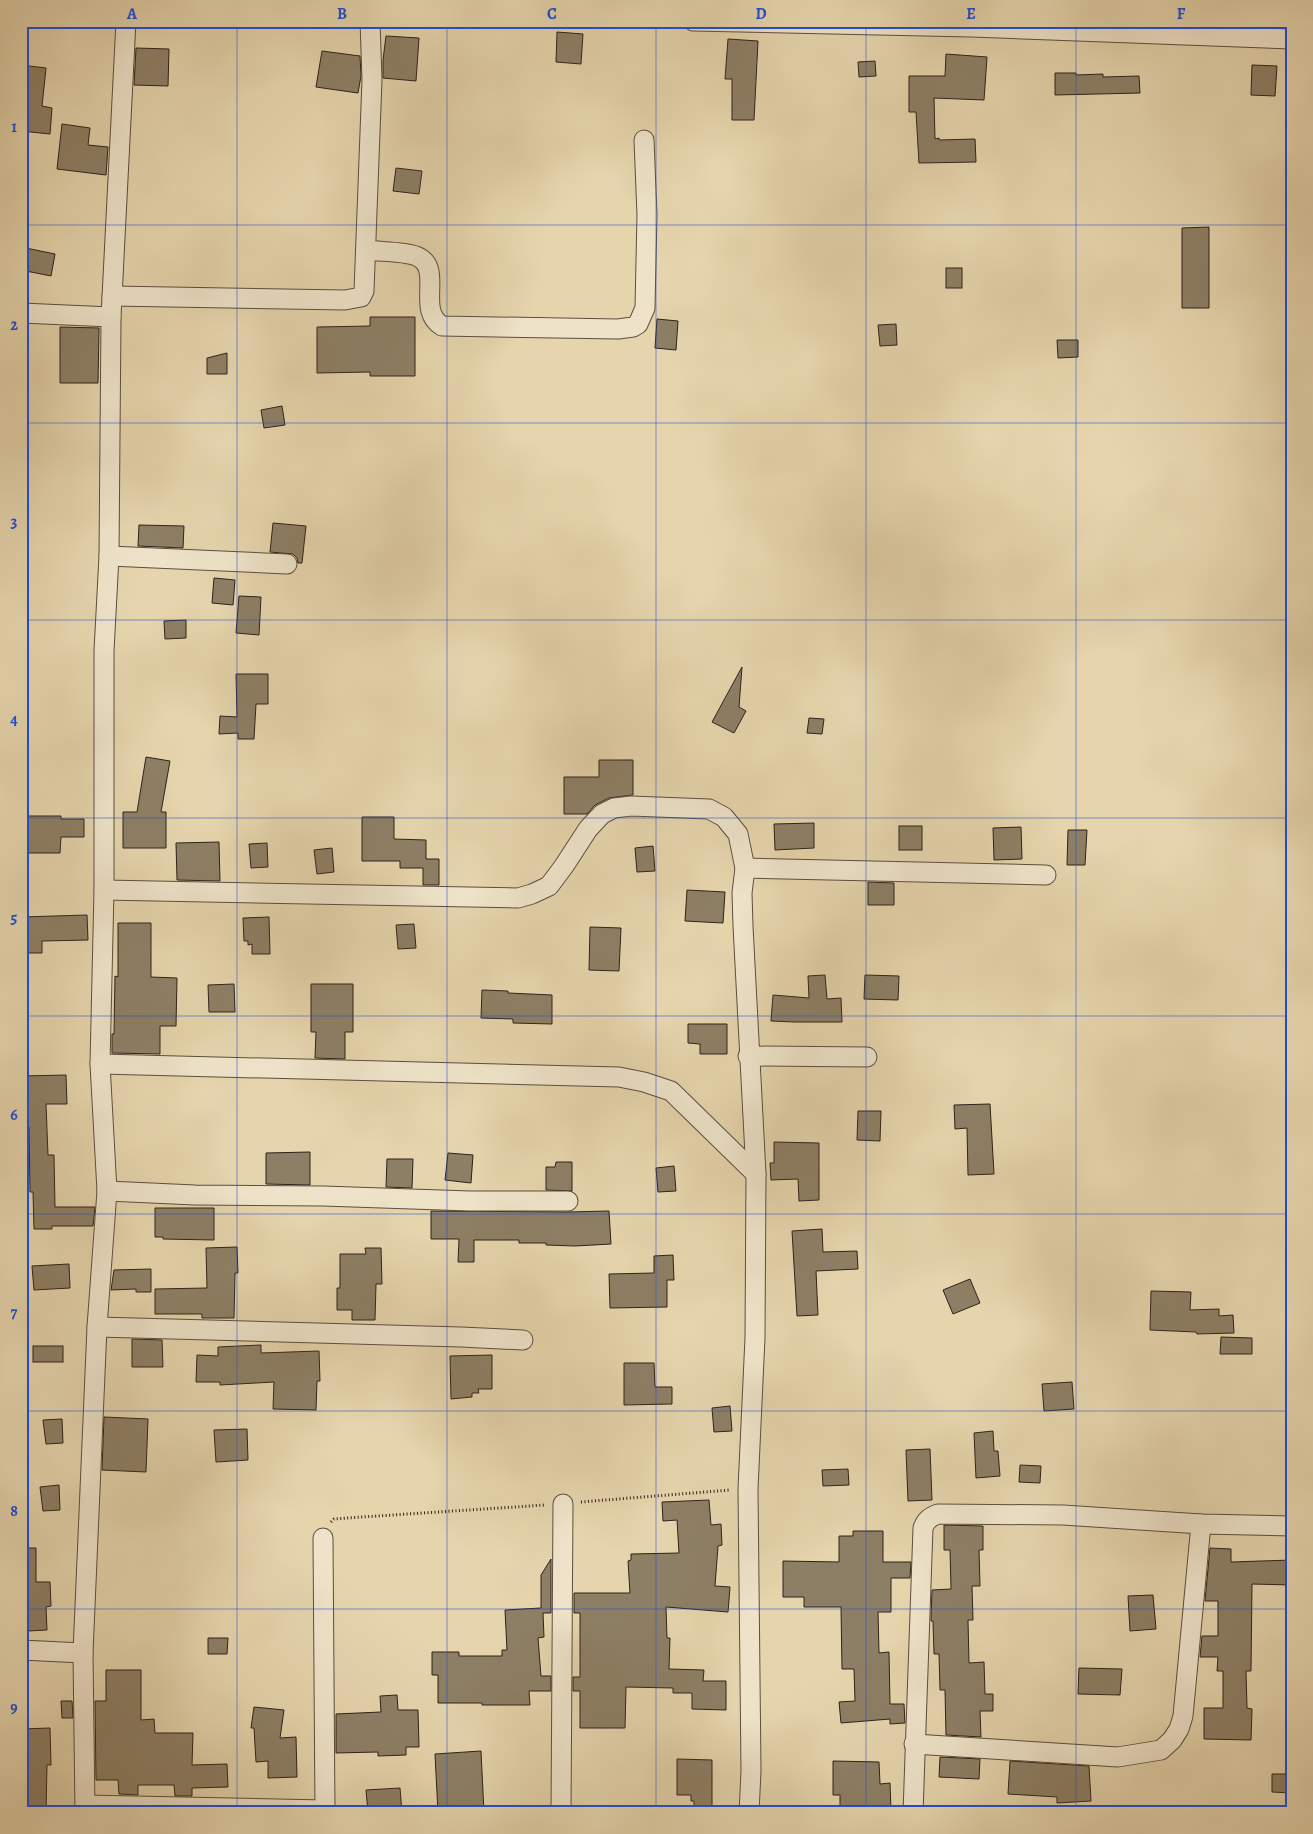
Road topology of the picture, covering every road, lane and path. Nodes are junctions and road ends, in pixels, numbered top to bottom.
1 (126, 21) edge
2 (370, 21) edge
3 (693, 21) edge
4 (1292, 40) edge
5 (644, 140) dead end
6 (366, 250) junction
7 (112, 296) junction
8 (21, 313) edge
9 (111, 317) junction
10 (109, 556) junction
11 (286, 564) dead end
12 (745, 868) junction
13 (1046, 874) dead end
14 (104, 890) junction
15 (748, 1056) junction
16 (867, 1057) dead end
17 (100, 1064) junction
18 (756, 1174) junction
19 (107, 1191) junction
20 (568, 1201) dead end
21 (97, 1326) junction
22 (523, 1340) dead end
23 (748, 1490) junction
24 (563, 1504) junction
25 (1201, 1524) junction
26 (1292, 1526) edge
27 (323, 1538) joint
28 (21, 1650) edge
29 (83, 1653) junction
30 (914, 1744) junction
31 (85, 1809) edge
32 (325, 1811) edge
33 (561, 1813) edge
34 (749, 1813) edge
35 (913, 1813) edge

1 - 7 street
2 - 6 street
3 - 4 street
5 - 6 street
6 - 7 street
7 - 9 street
8 - 9 street
9 - 10 street
10 - 11 street
10 - 14 street
12 - 13 street
12 - 14 street
12 - 15 street
14 - 17 street
15 - 16 street
15 - 18 street
17 - 18 street
17 - 19 street
18 - 23 street
19 - 20 street
19 - 21 street
21 - 22 street
21 - 29 street
23 - 24 path
23 - 34 street
24 - 27 path
24 - 33 street
25 - 26 street
25 - 30 street
25 - 30 street
27 - 32 street
28 - 29 street
29 - 31 street
30 - 35 street
31 - 32 street

